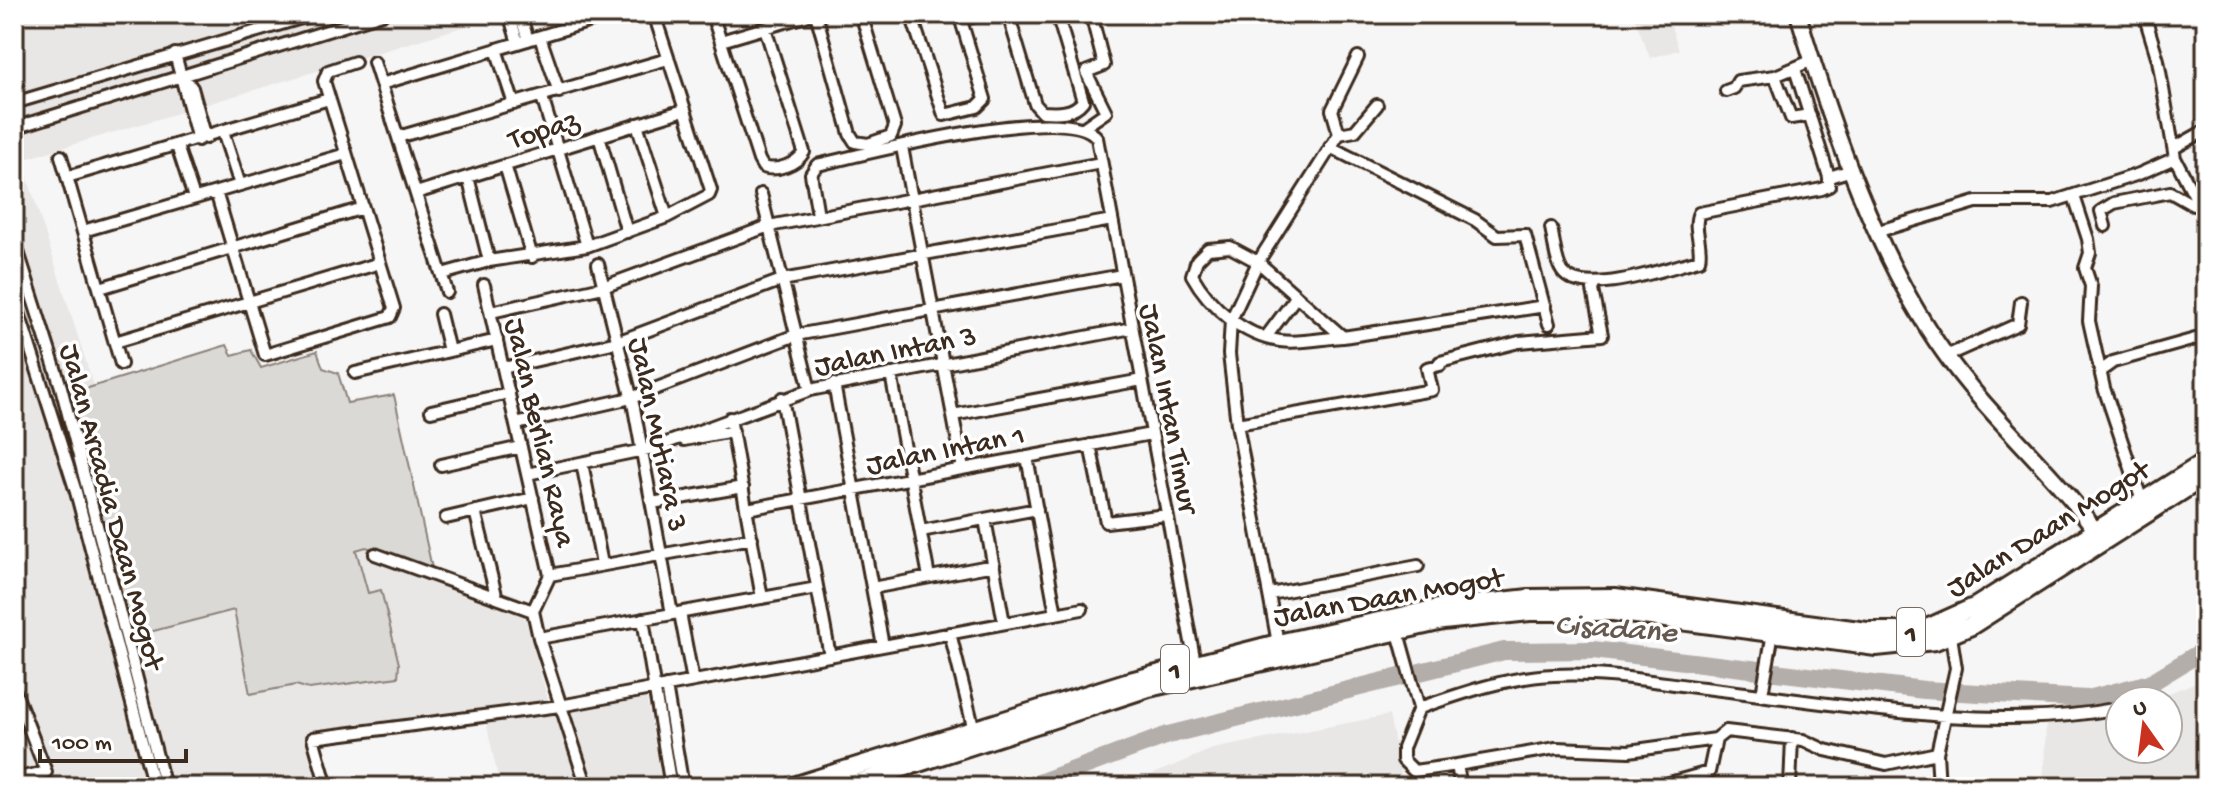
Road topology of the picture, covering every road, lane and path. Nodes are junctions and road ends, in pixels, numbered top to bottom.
1 (315, 14) edge
2 (382, 14) edge
3 (509, 14) edge
4 (520, 14) edge
5 (614, 14) edge
6 (654, 14) edge
7 (712, 14) edge
8 (814, 14) edge
9 (861, 14) edge
10 (911, 14) edge
11 (983, 14) edge
12 (1008, 14) edge
13 (1057, 14) edge
14 (1091, 14) edge
15 (1798, 14) edge
16 (2144, 14) edge
17 (960, 17) edge
18 (765, 28) junction
19 (540, 37) junction
20 (523, 41) junction
21 (721, 41) junction
22 (496, 49) junction
23 (175, 54) junction
24 (1358, 57) dead end
25 (668, 59) junction
26 (1813, 60) junction
27 (355, 62) dead end
28 (374, 62) dead end
29 (1795, 69) junction
30 (182, 74) junction
31 (1775, 76) junction
32 (381, 84) junction
33 (1800, 85) junction
34 (1726, 91) dead end
35 (559, 92) junction
36 (1783, 92) junction
37 (542, 97) junction
38 (329, 99) junction
39 (14, 103) edge
40 (514, 104) junction
41 (1377, 105) dead end
42 (684, 110) junction
43 (1810, 115) junction
44 (637, 124) junction
45 (14, 128) edge
46 (1083, 128) junction
47 (2206, 130) edge
48 (223, 132) junction
49 (1339, 134) junction
50 (599, 136) junction
51 (398, 137) junction
52 (202, 139) junction
53 (177, 146) junction
54 (902, 147) junction
55 (1330, 147) junction
56 (557, 149) junction
57 (2174, 153) junction
58 (346, 154) junction
59 (61, 156) dead end
60 (1101, 163) junction
61 (505, 165) junction
62 (1852, 170) junction
63 (67, 177) junction
64 (468, 177) junction
65 (1829, 177) junction
66 (240, 185) junction
67 (216, 192) junction
68 (416, 193) junction
69 (761, 194) dead end
70 (2074, 196) junction
71 (194, 198) junction
72 (912, 198) junction
73 (2203, 204) edge
74 (363, 208) junction
75 (818, 215) junction
76 (667, 217) junction
77 (2206, 218) edge
78 (1112, 220) junction
79 (769, 226) junction
80 (2105, 226) dead end
81 (1551, 228) dead end
82 (83, 231) junction
83 (1879, 231) junction
84 (627, 232) junction
85 (14, 239) edge
86 (587, 246) junction
87 (233, 248) junction
88 (923, 255) junction
89 (532, 257) junction
90 (489, 261) junction
91 (1258, 262) junction
92 (380, 263) junction
93 (598, 264) dead end
94 (442, 274) junction
95 (1122, 275) junction
96 (782, 280) junction
97 (484, 285) dead end
98 (1595, 285) junction
99 (603, 287) junction
100 (100, 288) junction
101 (447, 292) dead end
102 (14, 297) edge
103 (1296, 297) junction
104 (249, 302) junction
105 (2021, 302) dead end
106 (1545, 306) junction
107 (933, 310) junction
108 (491, 312) junction
109 (440, 314) dead end
110 (1231, 320) junction
111 (1549, 324) dead end
112 (1132, 328) junction
113 (796, 335) junction
114 (2206, 336) edge
115 (1266, 337) junction
116 (1343, 337) junction
117 (497, 340) junction
118 (115, 342) junction
119 (617, 342) junction
120 (449, 351) junction
121 (1946, 356) junction
122 (943, 363) junction
123 (121, 364) dead end
124 (503, 368) junction
125 (2102, 370) junction
126 (355, 373) dead end
127 (891, 374) junction
128 (1142, 380) junction
129 (834, 384) junction
130 (810, 390) junction
131 (509, 393) junction
132 (631, 398) junction
133 (782, 398) junction
134 (431, 411) dead end
135 (953, 415) junction
136 (730, 418) junction
137 (516, 424) junction
138 (1237, 424) junction
139 (733, 431) junction
140 (1151, 434) junction
141 (674, 439) junction
142 (1090, 445) junction
143 (521, 447) junction
144 (642, 451) junction
145 (1027, 457) junction
146 (2206, 461) edge
147 (582, 463) junction
148 (441, 465) dead end
149 (963, 469) junction
150 (527, 474) junction
151 (2206, 476) edge
152 (911, 478) junction
153 (743, 487) junction
154 (854, 489) junction
155 (533, 498) junction
156 (801, 499) junction
157 (2142, 501) junction
158 (652, 503) junction
159 (747, 509) junction
160 (1037, 509) junction
161 (475, 511) junction
162 (1167, 515) junction
163 (446, 518) dead end
164 (985, 519) junction
165 (2095, 530) junction
166 (921, 531) junction
167 (752, 538) junction
168 (661, 552) junction
169 (375, 554) dead end
170 (602, 564) junction
171 (994, 565) junction
172 (1418, 566) dead end
173 (550, 575) junction
174 (929, 577) junction
175 (817, 588) junction
176 (872, 588) junction
177 (1270, 594) junction
178 (496, 595) junction
179 (762, 598) junction
180 (1614, 604) junction
181 (1082, 609) dead end
182 (533, 611) junction
183 (676, 614) junction
184 (1056, 614) junction
185 (643, 619) junction
186 (1004, 623) junction
187 (950, 633) junction
188 (1399, 634) junction
189 (1951, 636) junction
190 (539, 638) junction
191 (1772, 640) junction
192 (1278, 643) junction
193 (883, 646) junction
194 (830, 656) junction
195 (1195, 663) junction
196 (693, 681) junction
197 (660, 687) junction
198 (14, 689) edge
199 (1762, 691) junction
200 (1418, 704) junction
201 (560, 706) junction
202 (2104, 710) edge
203 (1944, 712) junction
204 (974, 730) junction
205 (668, 733) junction
206 (1792, 738) junction
207 (1716, 739) junction
208 (1937, 753) junction
209 (1457, 765) junction
210 (17, 781) edge
211 (1662, 786) edge
212 (154, 787) edge
213 (165, 787) edge
214 (327, 787) edge
215 (587, 787) edge
216 (671, 787) edge
217 (683, 787) edge
218 (790, 787) edge
219 (845, 787) edge
220 (1461, 787) edge
221 (1790, 787) edge
222 (1939, 787) edge

1 - 23 street
2 - 30 street
3 - 20 street
4 - 20 street
5 - 19 street
6 - 25 street
7 - 21 street
8 - 9 street
8 - 18 street
10 - 17 street
11 - 17 street
12 - 13 street
14 - 46 street
15 - 26 main road
16 - 57 street
18 - 21 street
18 - 21 street
19 - 20 street
19 - 35 street
20 - 22 street
22 - 32 street
22 - 40 street
23 - 30 street
23 - 39 street
24 - 49 street
25 - 35 street
25 - 42 street
26 - 29 street
26 - 62 main road
27 - 38 street
28 - 32 street
29 - 31 street
29 - 33 street
30 - 45 street
30 - 52 street
31 - 34 street
31 - 36 street
32 - 51 street
33 - 36 street
33 - 43 street
35 - 37 street
36 - 43 street
37 - 40 street
37 - 56 street
38 - 48 street
38 - 58 street
40 - 51 street
41 - 49 street
42 - 44 street, Topaz
42 - 76 street
43 - 65 street
44 - 50 street, Topaz
44 - 76 street
46 - 54 street
46 - 60 street, Jalan Intan Timur
47 - 57 street
48 - 52 street
48 - 66 street
49 - 55 street
50 - 56 street, Topaz
50 - 84 street
51 - 68 street
52 - 53 street
53 - 63 street
53 - 71 street
54 - 72 street
54 - 75 street
55 - 91 street
55 - 106 street
56 - 61 street, Topaz
56 - 86 street
57 - 70 street
57 - 73 street
58 - 66 street
58 - 74 street
59 - 63 street
60 - 72 street
60 - 78 street, Jalan Intan Timur
61 - 64 street, Topaz
61 - 89 street
62 - 65 street
62 - 83 main road
63 - 82 street
64 - 68 street, Topaz
64 - 90 street
65 - 98 street
66 - 67 street
67 - 71 street
67 - 87 street
68 - 94 street
69 - 79 street
70 - 83 street
70 - 125 street
71 - 82 street
72 - 75 street
72 - 88 street
73 - 77 street
73 - 80 street
74 - 87 street
74 - 92 street
75 - 79 street
76 - 84 street
78 - 88 street
78 - 95 street, Jalan Intan Timur
79 - 96 street
79 - 99 street
81 - 98 street
82 - 100 street
83 - 121 main road
84 - 86 street
85 - 213 street, Jalan Arcadia Daan Mogot
86 - 89 street
87 - 100 street
87 - 104 street
88 - 96 street
88 - 107 street
89 - 90 street
90 - 94 street
91 - 103 street
91 - 110 street
91 - 110 street
92 - 104 street
92 - 104 street
93 - 99 street, Jalan Mutiara 3
94 - 101 street
95 - 107 street
95 - 112 street, Jalan Intan Timur
96 - 113 street
96 - 119 street
97 - 108 street, Jalan Berlian Raya
98 - 138 street
99 - 108 street
99 - 119 street, Jalan Mutiara 3
100 - 118 street
102 - 212 street, Jalan Arcadia Daan Mogot
103 - 115 street
103 - 116 street
104 - 118 street
105 - 121 street
106 - 111 street
106 - 116 street
107 - 113 street
107 - 122 street
108 - 117 street, Jalan Berlian Raya
109 - 120 street
110 - 115 street
110 - 138 street
112 - 122 street, Jalan Intan 3
112 - 128 street, Jalan Intan Timur
113 - 130 street
113 - 132 street
114 - 125 street
115 - 116 street
117 - 120 street
117 - 124 street, Jalan Berlian Raya
118 - 123 street
119 - 124 street
119 - 132 street, Jalan Mutiara 3
120 - 126 street
121 - 165 main road
122 - 127 street, Jalan Intan 3
122 - 135 street
124 - 131 street, Jalan Berlian Raya
125 - 157 street
127 - 129 street, Jalan Intan 3
127 - 152 street
128 - 135 street
128 - 140 street, Jalan Intan Timur
129 - 130 street, Jalan Intan 3
129 - 154 street
130 - 133 street, Jalan Intan 3
131 - 134 street
131 - 137 street, Jalan Berlian Raya
132 - 137 street
132 - 144 street, Jalan Mutiara 3
133 - 136 street, Jalan Intan 3
133 - 156 street
135 - 149 street
136 - 139 street
136 - 141 street, Jalan Intan 3
137 - 143 street, Jalan Berlian Raya
138 - 177 street
139 - 141 street
139 - 153 street
140 - 142 street, Jalan Intan 1
140 - 162 street, Jalan Intan Timur
141 - 144 street
142 - 145 street, Jalan Intan 1
142 - 162 street
143 - 148 street
143 - 150 street, Jalan Berlian Raya
144 - 147 street
144 - 158 street, Jalan Mutiara 3
145 - 149 street, Jalan Intan 1
145 - 160 street
146 - 157 highway, Jalan Daan Mogot / 1
147 - 150 street
147 - 170 street
149 - 152 street, Jalan Intan 1
150 - 155 street, Jalan Berlian Raya
151 - 189 highway, Jalan Daan Mogot / 1
152 - 154 street, Jalan Intan 1
152 - 166 street
153 - 158 street
153 - 159 street
154 - 156 street, Jalan Intan 1
154 - 176 street
155 - 161 street
155 - 173 street, Jalan Berlian Raya
156 - 159 street, Jalan Intan 1
156 - 175 street
157 - 165 highway, Jalan Daan Mogot / 1
158 - 168 street, Jalan Mutiara 3
159 - 167 street
160 - 164 street
160 - 184 street
161 - 163 street
161 - 178 street
162 - 195 street, Jalan Intan Timur
164 - 166 street
164 - 171 street
165 - 180 highway, Jalan Daan Mogot / 1
166 - 174 street
167 - 168 street, Jalan Berlian Raya
167 - 179 street
168 - 170 street, Jalan Berlian Raya
168 - 183 street, Jalan Mutiara 3
169 - 178 street
170 - 173 street, Jalan Berlian Raya
171 - 174 street
171 - 186 street
172 - 177 street
173 - 182 street
174 - 176 street
175 - 179 street
175 - 194 street
176 - 193 street
177 - 192 street
178 - 182 street
179 - 183 street
180 - 188 highway, Jalan Daan Mogot / 1
180 - 191 highway, Jalan Daan Mogot / 1
180 - 192 highway, Jalan Daan Mogot / 1
181 - 184 street
182 - 190 street
183 - 185 street
183 - 196 street, Jalan Mutiara 3
184 - 186 street
185 - 190 street
185 - 197 street
186 - 187 street
187 - 193 street
187 - 204 street
188 - 200 street
188 - 219 highway, Jalan Daan Mogot / 1
189 - 191 highway, Jalan Daan Mogot / 1
189 - 203 street
190 - 201 street
191 - 199 street
192 - 195 highway, Jalan Daan Mogot / 1
193 - 194 street
194 - 196 street
195 - 204 highway, Jalan Daan Mogot / 1
196 - 197 street
197 - 201 street
197 - 205 street
198 - 210 street
199 - 200 street
199 - 203 street
200 - 209 street
201 - 214 street
201 - 215 street
202 - 203 street
203 - 208 street
204 - 218 highway, Jalan Daan Mogot / 1
205 - 216 street
205 - 217 street
206 - 207 street
206 - 208 street
206 - 221 street
207 - 209 street
207 - 211 street
208 - 222 street
209 - 220 street

